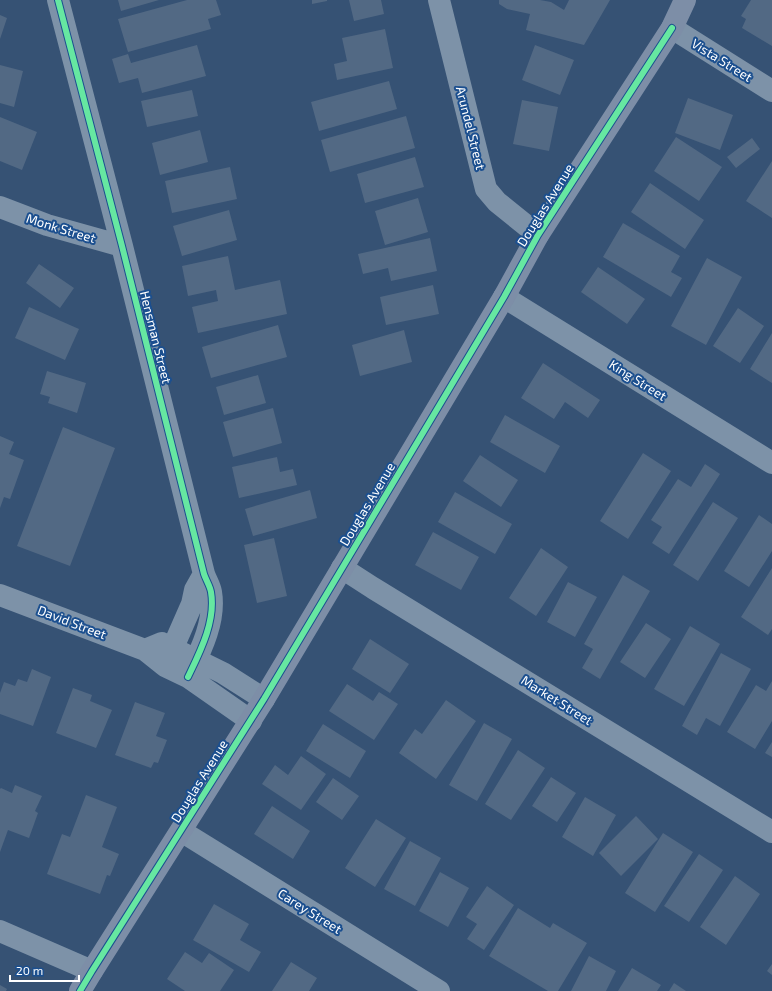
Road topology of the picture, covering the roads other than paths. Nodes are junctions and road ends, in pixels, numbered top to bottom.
1 (58, 0) edge
2 (439, 0) edge
3 (685, 0) edge
4 (697, 0) edge
5 (672, 28) junction
6 (772, 91) edge
7 (0, 207) edge
8 (538, 236) junction
9 (122, 246) junction
10 (504, 297) junction
11 (772, 463) edge
12 (342, 568) junction
13 (204, 574) junction
14 (0, 595) edge
15 (168, 657) junction
16 (192, 668) junction
17 (264, 699) junction
18 (251, 721) junction
19 (181, 831) junction
20 (772, 832) edge
21 (0, 931) edge
22 (92, 971) junction
23 (80, 991) edge
24 (439, 991) edge

1 - 9 street, Hensman Street
2 - 8 street, Arundel Street
3 - 5 main road, Douglas Avenue
4 - 5 main road, Douglas Avenue
5 - 6 street, Vista Street
5 - 8 main road, Douglas Avenue
7 - 9 street, Monk Street
8 - 10 main road, Douglas Avenue
9 - 13 street, Hensman Street
10 - 11 street, King Street
10 - 12 main road, Douglas Avenue
12 - 17 main road, Douglas Avenue
12 - 20 street, Market Street
13 - 15 street
13 - 16 street, Hensman Street
14 - 15 street, David Street
15 - 16 street, David Street
16 - 17 street, David Street
16 - 18 street, David Street
17 - 18 main road, Douglas Avenue
18 - 19 main road, Douglas Avenue
19 - 22 main road, Douglas Avenue
19 - 24 street, Carey Street
21 - 22 street
22 - 23 main road, Douglas Avenue

